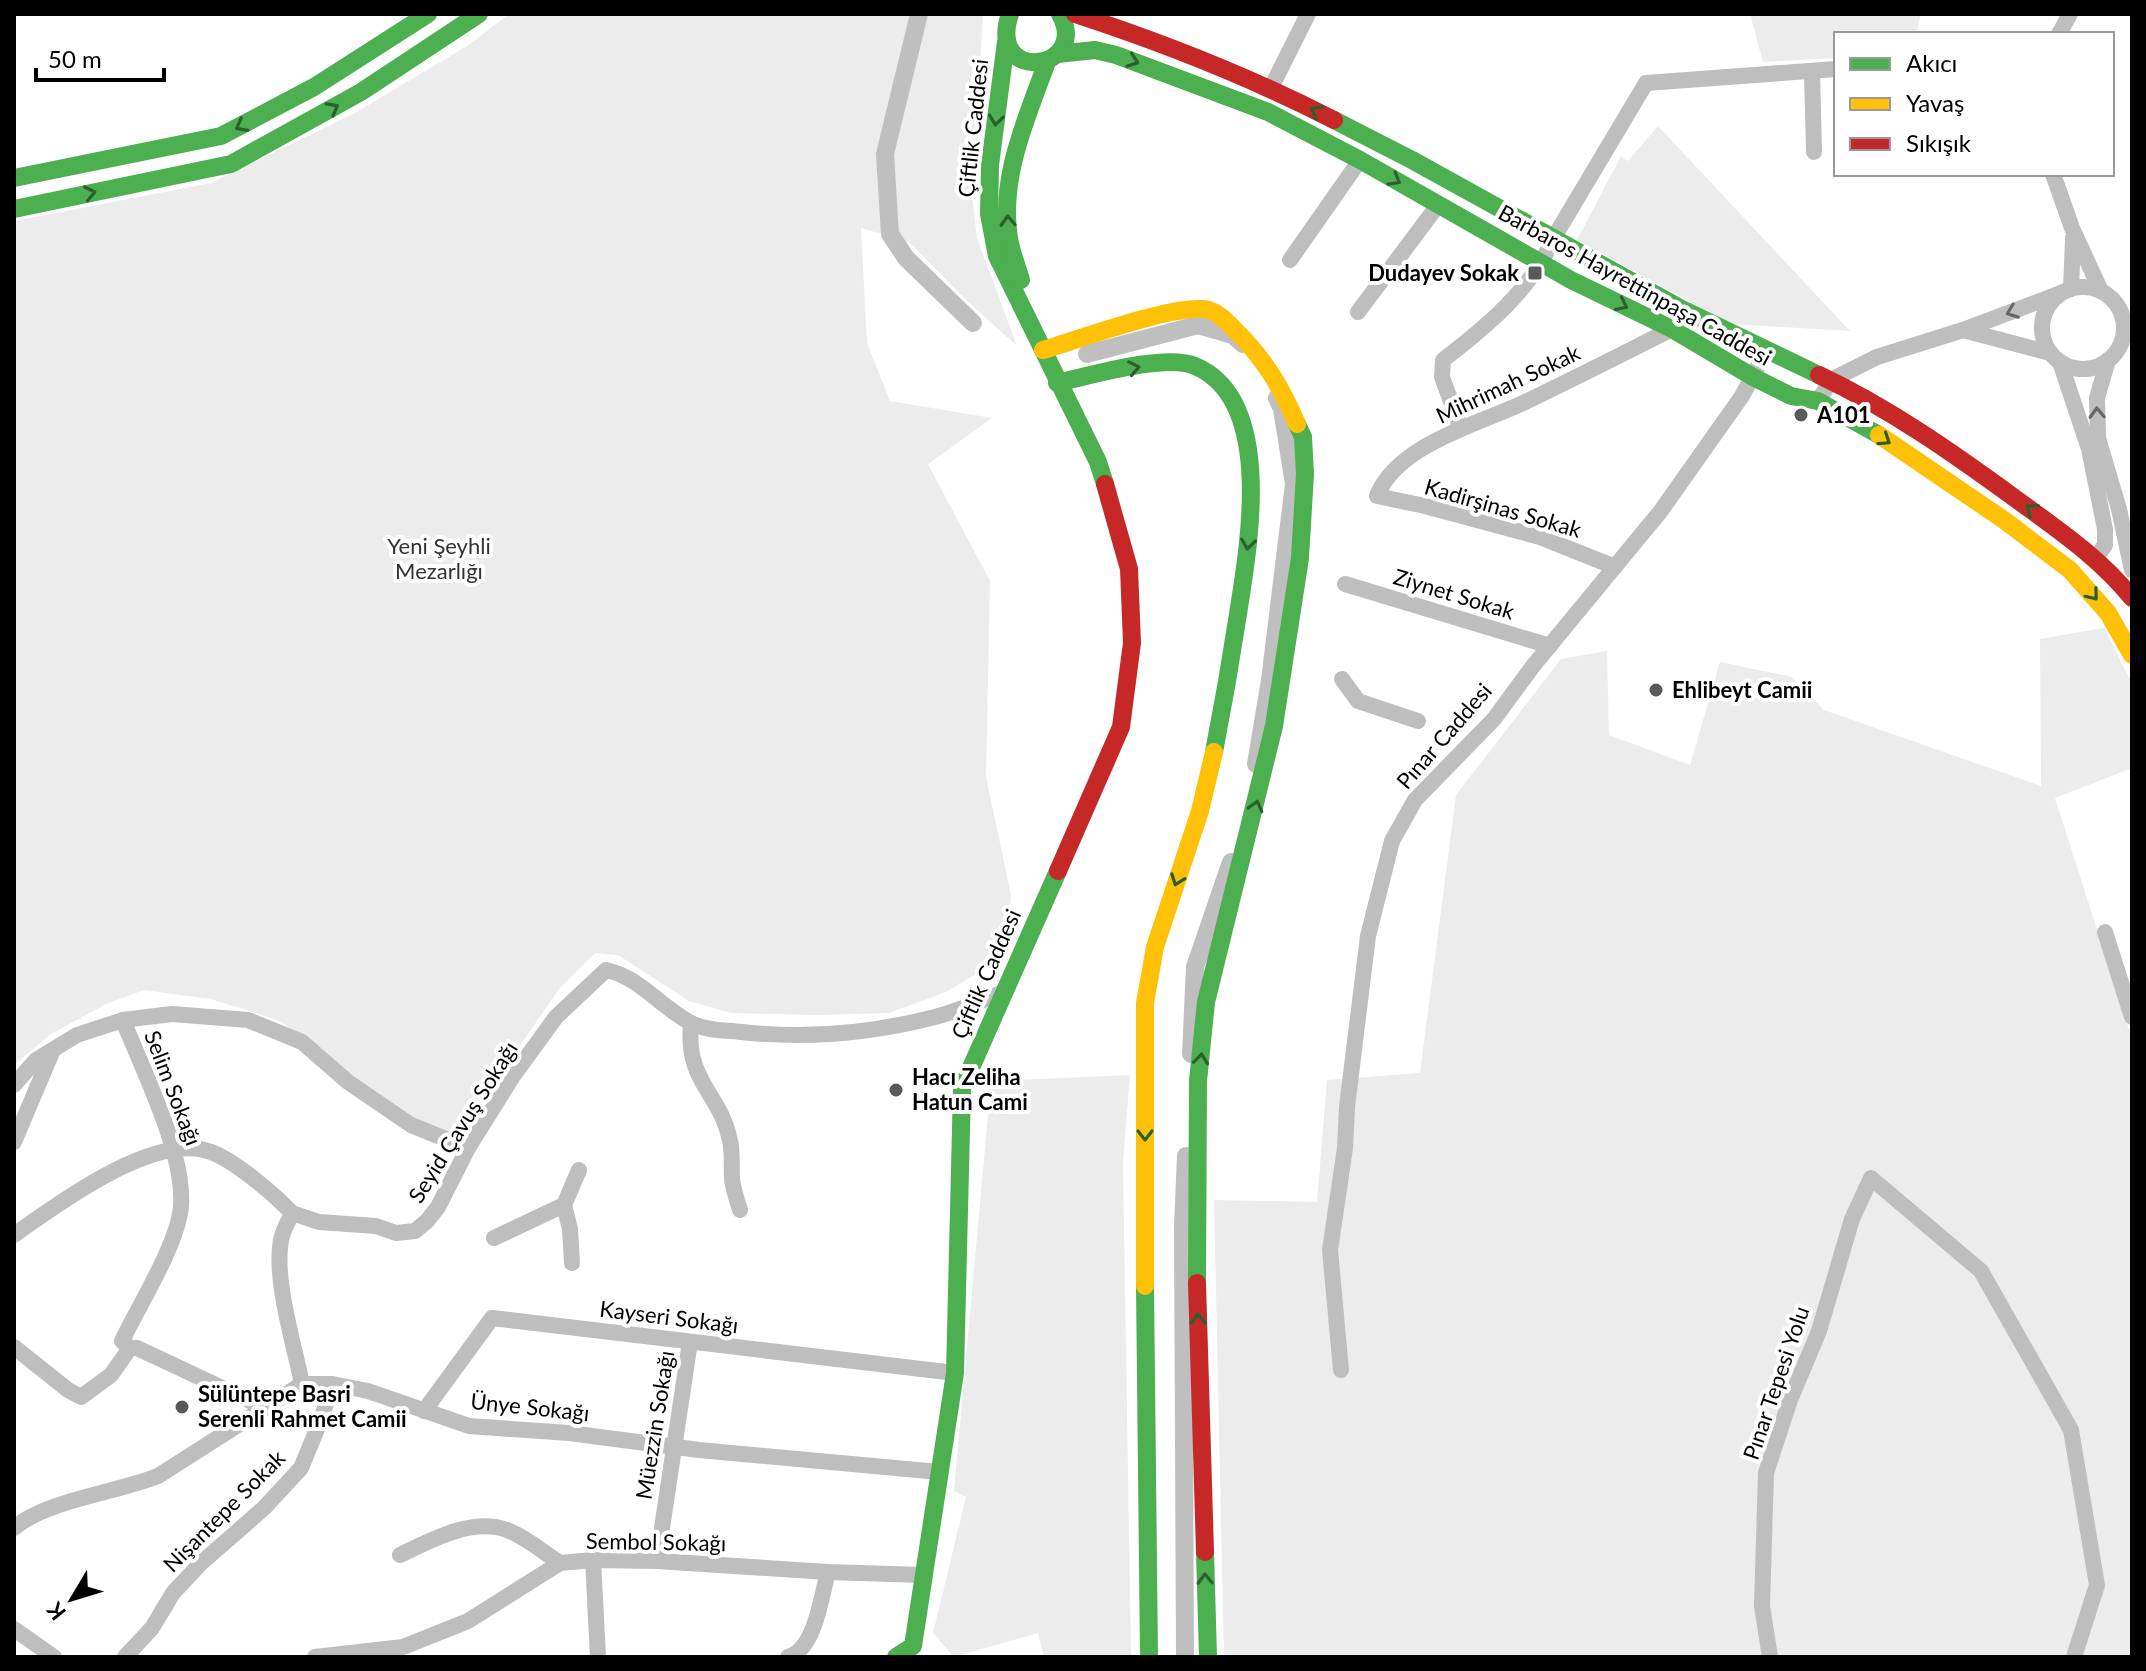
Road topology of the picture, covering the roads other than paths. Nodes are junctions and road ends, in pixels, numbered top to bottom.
1 (428, 14) edge
2 (479, 14) edge
3 (1002, 14) edge
4 (1010, 14) edge
5 (1060, 14) edge
6 (1075, 14) edge
7 (1308, 14) edge
8 (2070, 14) edge
9 (2060, 32) edge
10 (1005, 38) junction
11 (1052, 58) junction
12 (1834, 69) edge
13 (1812, 71) junction
14 (1271, 88) junction
15 (1814, 152) dead end
16 (1360, 160) junction
17 (2054, 176) edge
18 (14, 178) edge
19 (1438, 205) junction
20 (14, 209) edge
21 (2072, 228) junction
22 (1553, 239) junction
23 (1290, 260) dead end
24 (1543, 262) junction
25 (2066, 291) junction
26 (2107, 296) junction
27 (2132, 306) edge
28 (1358, 312) dead end
29 (1672, 329) junction
30 (1963, 330) junction
31 (1043, 350) junction
32 (1766, 351) junction
33 (2119, 352) edge
34 (2055, 357) junction
35 (1753, 377) junction
36 (1831, 380) junction
37 (1057, 383) junction
38 (1818, 401) junction
39 (1461, 429) junction
40 (1377, 496) joint
41 (2095, 559) junction
42 (1615, 567) junction
43 (2132, 570) edge
44 (1345, 584) dead end
45 (2132, 598) edge
46 (1550, 646) junction
47 (2132, 655) edge
48 (1342, 679) dead end
49 (1418, 721) dead end
50 (2105, 932) dead end
51 (1004, 992) junction
52 (2132, 1017) edge
53 (123, 1020) junction
54 (691, 1023) junction
55 (53, 1050) junction
56 (14, 1085) edge
57 (14, 1142) edge
58 (173, 1148) junction
59 (468, 1148) junction
60 (579, 1170) dead end
61 (564, 1205) junction
62 (740, 1210) dead end
63 (292, 1213) junction
64 (14, 1235) edge
65 (494, 1238) dead end
66 (572, 1263) dead end
67 (690, 1342) junction
68 (14, 1347) edge
69 (130, 1348) junction
70 (1341, 1370) dead end
71 (955, 1373) junction
72 (302, 1384) junction
73 (332, 1384) junction
74 (265, 1408) junction
75 (424, 1411) junction
76 (675, 1446) junction
77 (939, 1472) junction
78 (14, 1528) edge
79 (400, 1555) dead end
80 (593, 1560) junction
81 (657, 1561) junction
82 (560, 1563) junction
83 (828, 1572) junction
84 (923, 1575) junction
85 (14, 1629) edge
86 (408, 1652) edge
87 (909, 1652) edge
88 (54, 1657) edge
89 (125, 1657) edge
90 (315, 1657) edge
91 (598, 1657) edge
92 (788, 1657) edge
93 (896, 1657) edge
94 (1149, 1657) edge
95 (1208, 1657) edge
96 (1770, 1657) edge
97 (2074, 1657) edge

1 -> 18 street
20 -> 2 street
3 - 10 street, Çiftlik Caddesi
4 - 10 street
5 - 11 street, Çiftlik Caddesi
6 - 14 street, Barbaros Hayrettinpaşa Caddesi
7 - 14 street
8 - 9 street
10 - 11 street
10 -> 31 street, Çiftlik Caddesi
11 -> 16 street, Barbaros Hayrettinpaşa Caddesi
31 -> 11 street, Çiftlik Caddesi
12 - 13 street
13 - 15 street
13 - 22 street
22 -> 14 street, Barbaros Hayrettinpaşa Caddesi
16 -> 19 street, Barbaros Hayrettinpaşa Caddesi
16 - 23 street
17 - 21 street
19 - 24 street, Barbaros Hayrettinpaşa Caddesi
19 - 28 street
21 - 25 street
21 - 26 street
22 - 24 street
22 - 32 street, Barbaros Hayrettinpaşa Caddesi
24 -> 29 street, Barbaros Hayrettinpaşa Caddesi
24 - 39 street
25 - 26 street
25 -> 30 street
25 - 34 street
26 - 27 street
26 - 33 street
29 - 35 street, Barbaros Hayrettinpaşa Caddesi
29 - 39 street, Mihrimah Sokak
30 - 34 street
30 - 36 street
31 - 37 street, Çiftlik Caddesi
95 -> 31 street
32 - 35 street, Pınar Caddesi
32 - 36 street, Barbaros Hayrettinpaşa Caddesi
33 - 34 street
43 -> 33 street
34 - 41 street
35 - 38 street, Barbaros Hayrettinpaşa Caddesi
35 - 42 street, Pınar Caddesi
36 - 38 street
41 -> 36 street, Barbaros Hayrettinpaşa Caddesi
37 - 51 street, Çiftlik Caddesi
37 -> 94 street
38 -> 47 street, Barbaros Hayrettinpaşa Caddesi
39 - 40 street, Mihrimah Sokak
40 - 42 street, Kadirşinas Sokak
41 - 45 street, Barbaros Hayrettinpaşa Caddesi
42 - 46 street, Pınar Caddesi
44 - 46 street, Ziynet Sokak
46 - 70 street, Pınar Caddesi
48 - 49 street
50 - 52 street
51 - 54 street, Seyid Çavuş Sokağı
51 - 71 street, Çiftlik Caddesi
53 - 55 street
53 - 58 street, Selim Sokağı
53 - 59 street
54 - 59 street, Seyid Çavuş Sokağı
54 - 62 street
55 - 56 street
55 - 57 street
58 - 63 street
58 - 64 street
58 - 69 street, Selim Sokağı
59 - 63 street, Seyid Çavuş Sokağı
60 - 61 street
61 - 65 street
61 - 66 street
63 - 72 street
67 - 71 street, Kayseri Sokağı
67 - 75 street, Kayseri Sokağı
67 - 76 street, Müezzin Sokağı
68 - 69 street
69 - 74 street
71 - 77 street, Çiftlik Caddesi
72 - 73 street, Ünye Sokağı
72 - 74 street
73 - 75 street, Ünye Sokağı
73 - 89 street, Nişantepe Sokak
74 - 78 street
75 - 76 street, Ünye Sokağı
76 - 77 street, Ünye Sokağı
76 - 81 street, Müezzin Sokağı
77 - 84 street, Çiftlik Caddesi
79 - 82 street
80 - 81 street, Sembol Sokağı
80 - 82 street, Sembol Sokağı
80 - 91 street
81 - 83 street, Sembol Sokağı
82 - 86 street, Sembol Sokağı
83 - 84 street, Sembol Sokağı
83 - 92 street
84 - 87 street, Çiftlik Caddesi
85 - 88 street
86 - 90 street, Sembol Sokağı
87 - 93 street
96 - 97 street, Pınar Tepesi Yolu

